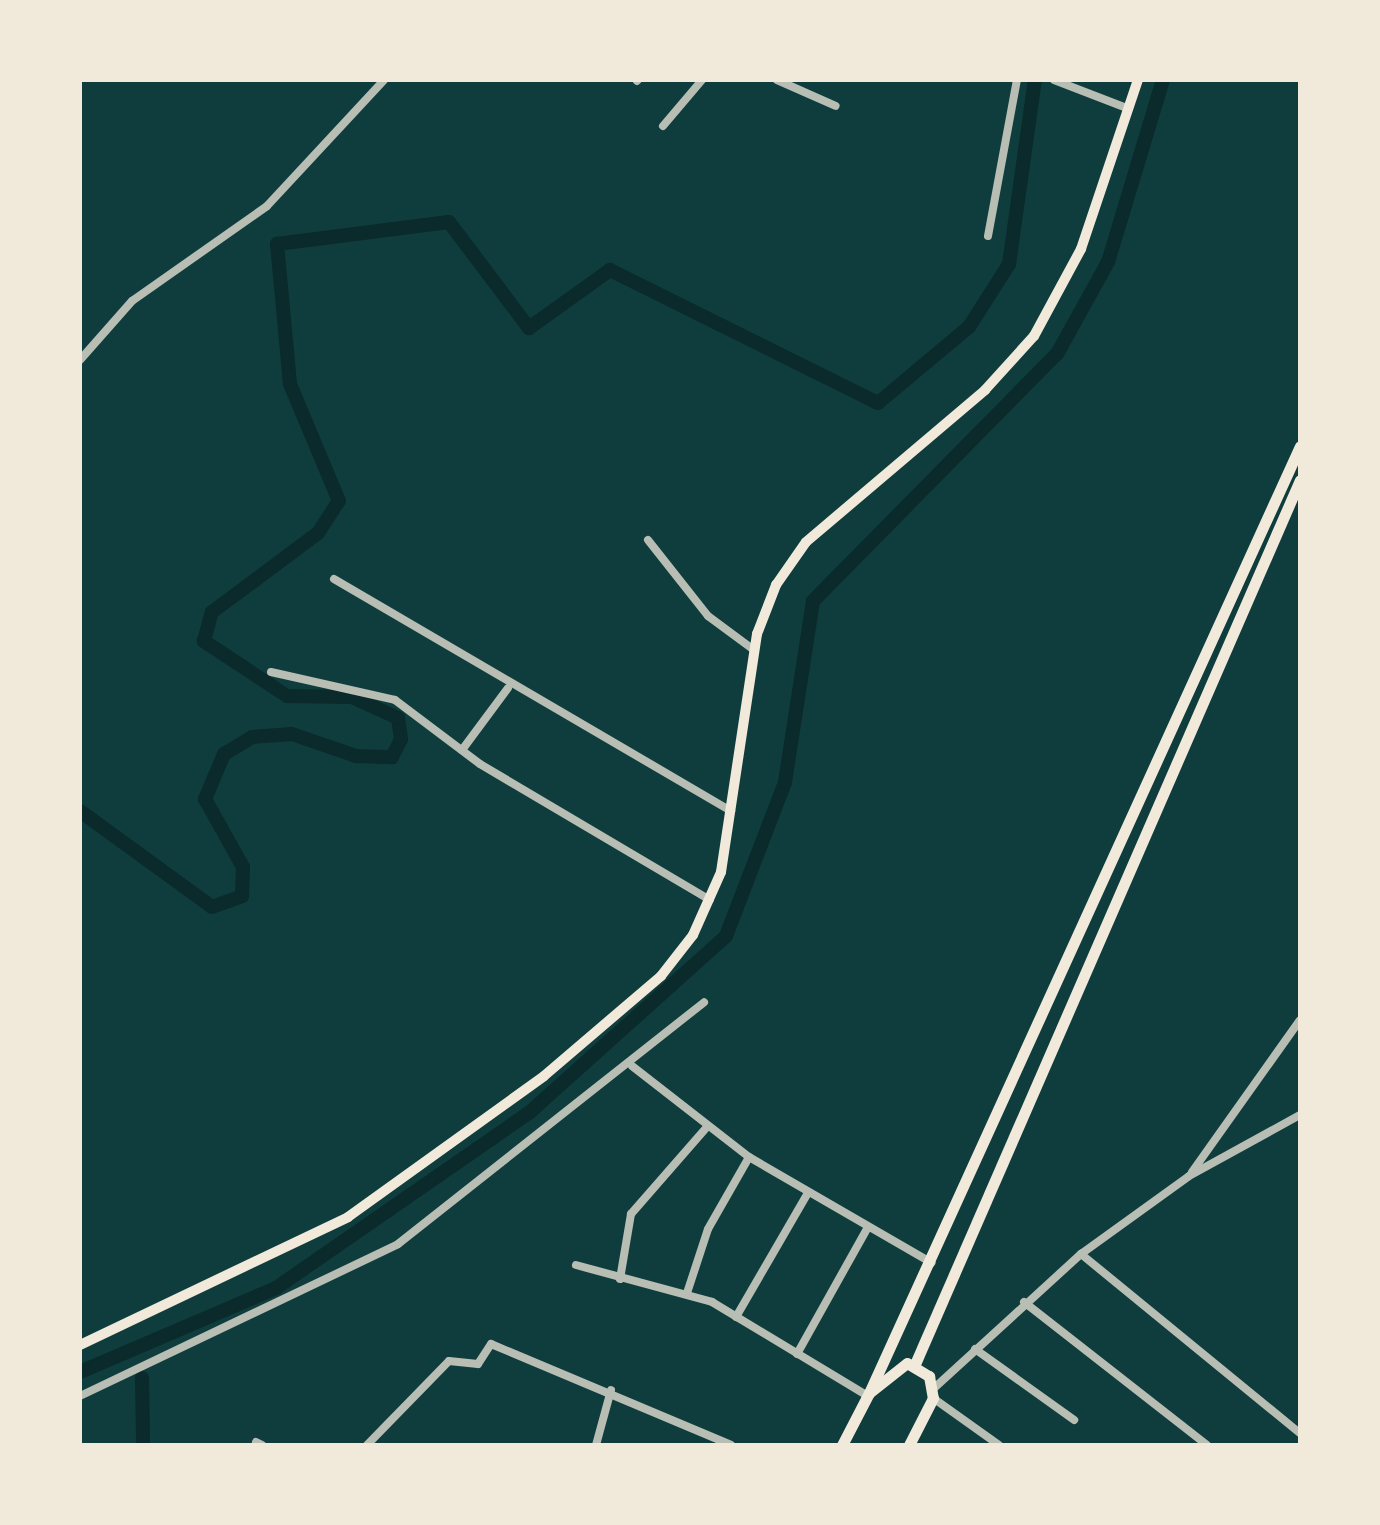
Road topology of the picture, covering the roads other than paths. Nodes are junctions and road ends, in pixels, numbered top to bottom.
1 (384, 80) edge
2 (702, 80) edge
3 (777, 80) edge
4 (1017, 80) edge
5 (1054, 80) edge
6 (1138, 80) edge
7 (836, 106) dead end
8 (1129, 109) junction
9 (663, 126) dead end
10 (988, 236) dead end
11 (80, 360) edge
12 (1300, 446) edge
13 (1300, 480) edge
14 (648, 540) dead end
15 (334, 579) dead end
16 (754, 650) junction
17 (271, 672) dead end
18 (508, 688) junction
19 (462, 750) junction
20 (735, 813) junction
21 (710, 900) junction
22 (704, 1002) dead end
23 (1300, 1020) edge
24 (632, 1066) junction
25 (1300, 1115) edge
26 (707, 1127) junction
27 (749, 1157) junction
28 (1189, 1176) junction
29 (808, 1193) junction
30 (868, 1227) junction
31 (1081, 1254) junction
32 (932, 1263) junction
33 (576, 1264) dead end
34 (620, 1279) junction
35 (687, 1293) junction
36 (1024, 1302) junction
37 (736, 1317) junction
38 (80, 1346) edge
39 (975, 1349) junction
40 (797, 1354) junction
41 (915, 1364) junction
42 (611, 1390) junction
43 (869, 1394) junction
44 (933, 1394) junction
45 (80, 1396) edge
46 (1074, 1420) dead end
47 (1300, 1433) edge
48 (913, 1444) edge
49 (366, 1445) edge
50 (596, 1445) edge
51 (731, 1445) edge
52 (842, 1445) edge
53 (1000, 1445) edge
54 (1207, 1445) edge

1 - 11 street
2 - 9 street
3 - 7 street
4 - 10 street
5 - 8 street
6 - 8 main road
8 - 16 main road
12 - 32 main road
13 - 41 main road
14 - 16 street
15 - 18 street
16 - 20 main road
17 - 19 street
18 - 19 street
18 - 20 street
19 - 21 street
20 - 21 main road
21 - 38 main road
22 - 24 street
23 - 28 street
24 - 26 street
24 - 45 street
25 - 28 street
26 - 27 street
26 - 34 street
27 - 29 street
27 - 35 street
28 - 31 street
29 - 30 street
29 - 37 street
30 - 32 street
30 - 40 street
31 - 36 street
31 - 47 street
32 - 43 main road
33 - 34 street
34 - 35 street
35 - 37 street
36 - 39 street
36 - 54 street
37 - 40 street
39 - 44 street
39 - 46 street
40 - 43 street
41 - 43 main road
41 - 44 main road
42 - 49 street
42 - 50 street
42 - 51 street
43 - 52 main road
44 - 48 main road
44 - 53 street

